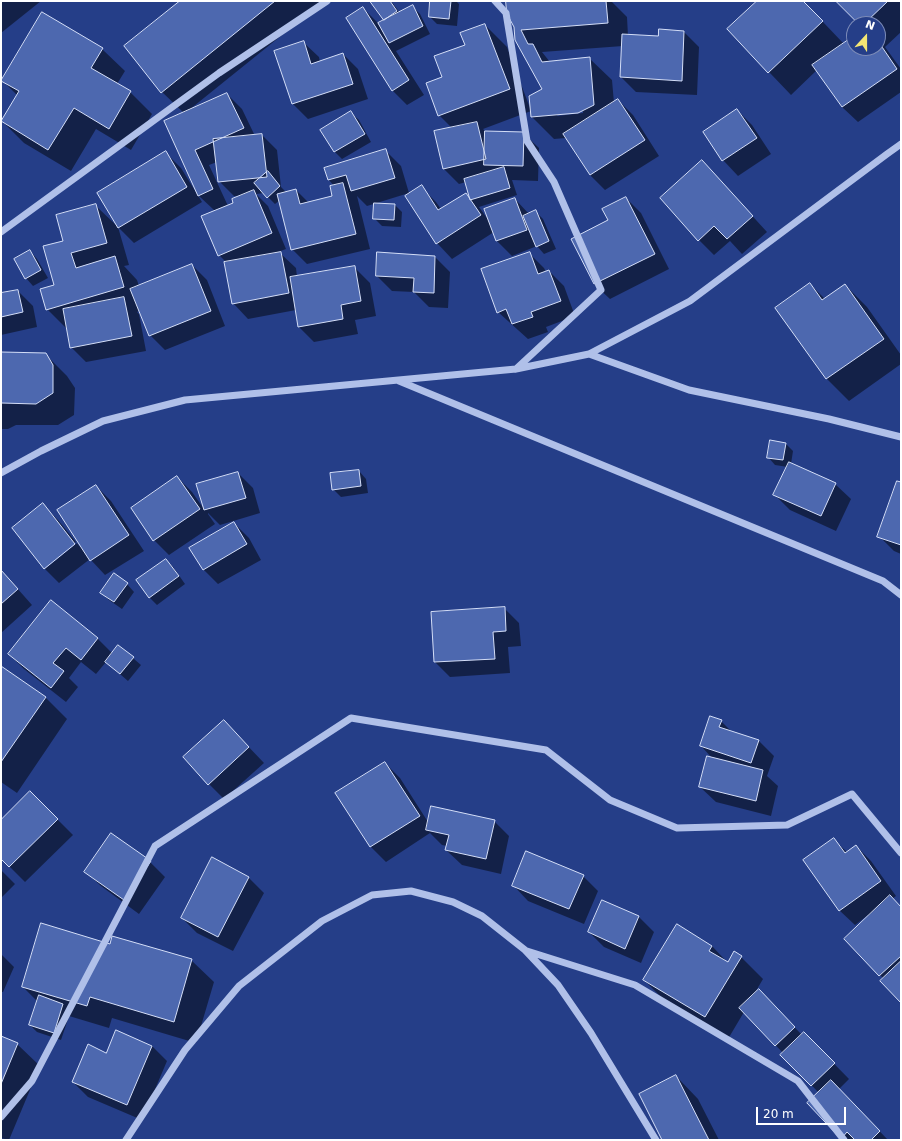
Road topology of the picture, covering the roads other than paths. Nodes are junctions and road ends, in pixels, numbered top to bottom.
1 (327, 1) edge
2 (495, 1) edge
3 (901, 144) edge
4 (1, 232) edge
5 (589, 354) junction
6 (516, 369) junction
7 (397, 380) junction
8 (901, 437) edge
9 (1, 473) edge
10 (901, 595) edge
11 (901, 853) edge
12 (525, 950) junction
13 (1, 1117) edge
14 (126, 1140) edge
15 (656, 1140) edge
16 (844, 1140) edge

1 - 4 street
2 - 6 street
3 - 5 street
5 - 6 street
5 - 8 street
6 - 7 street
7 - 9 street
7 - 10 street
11 - 13 street
12 - 14 street
12 - 15 street
12 - 16 street

